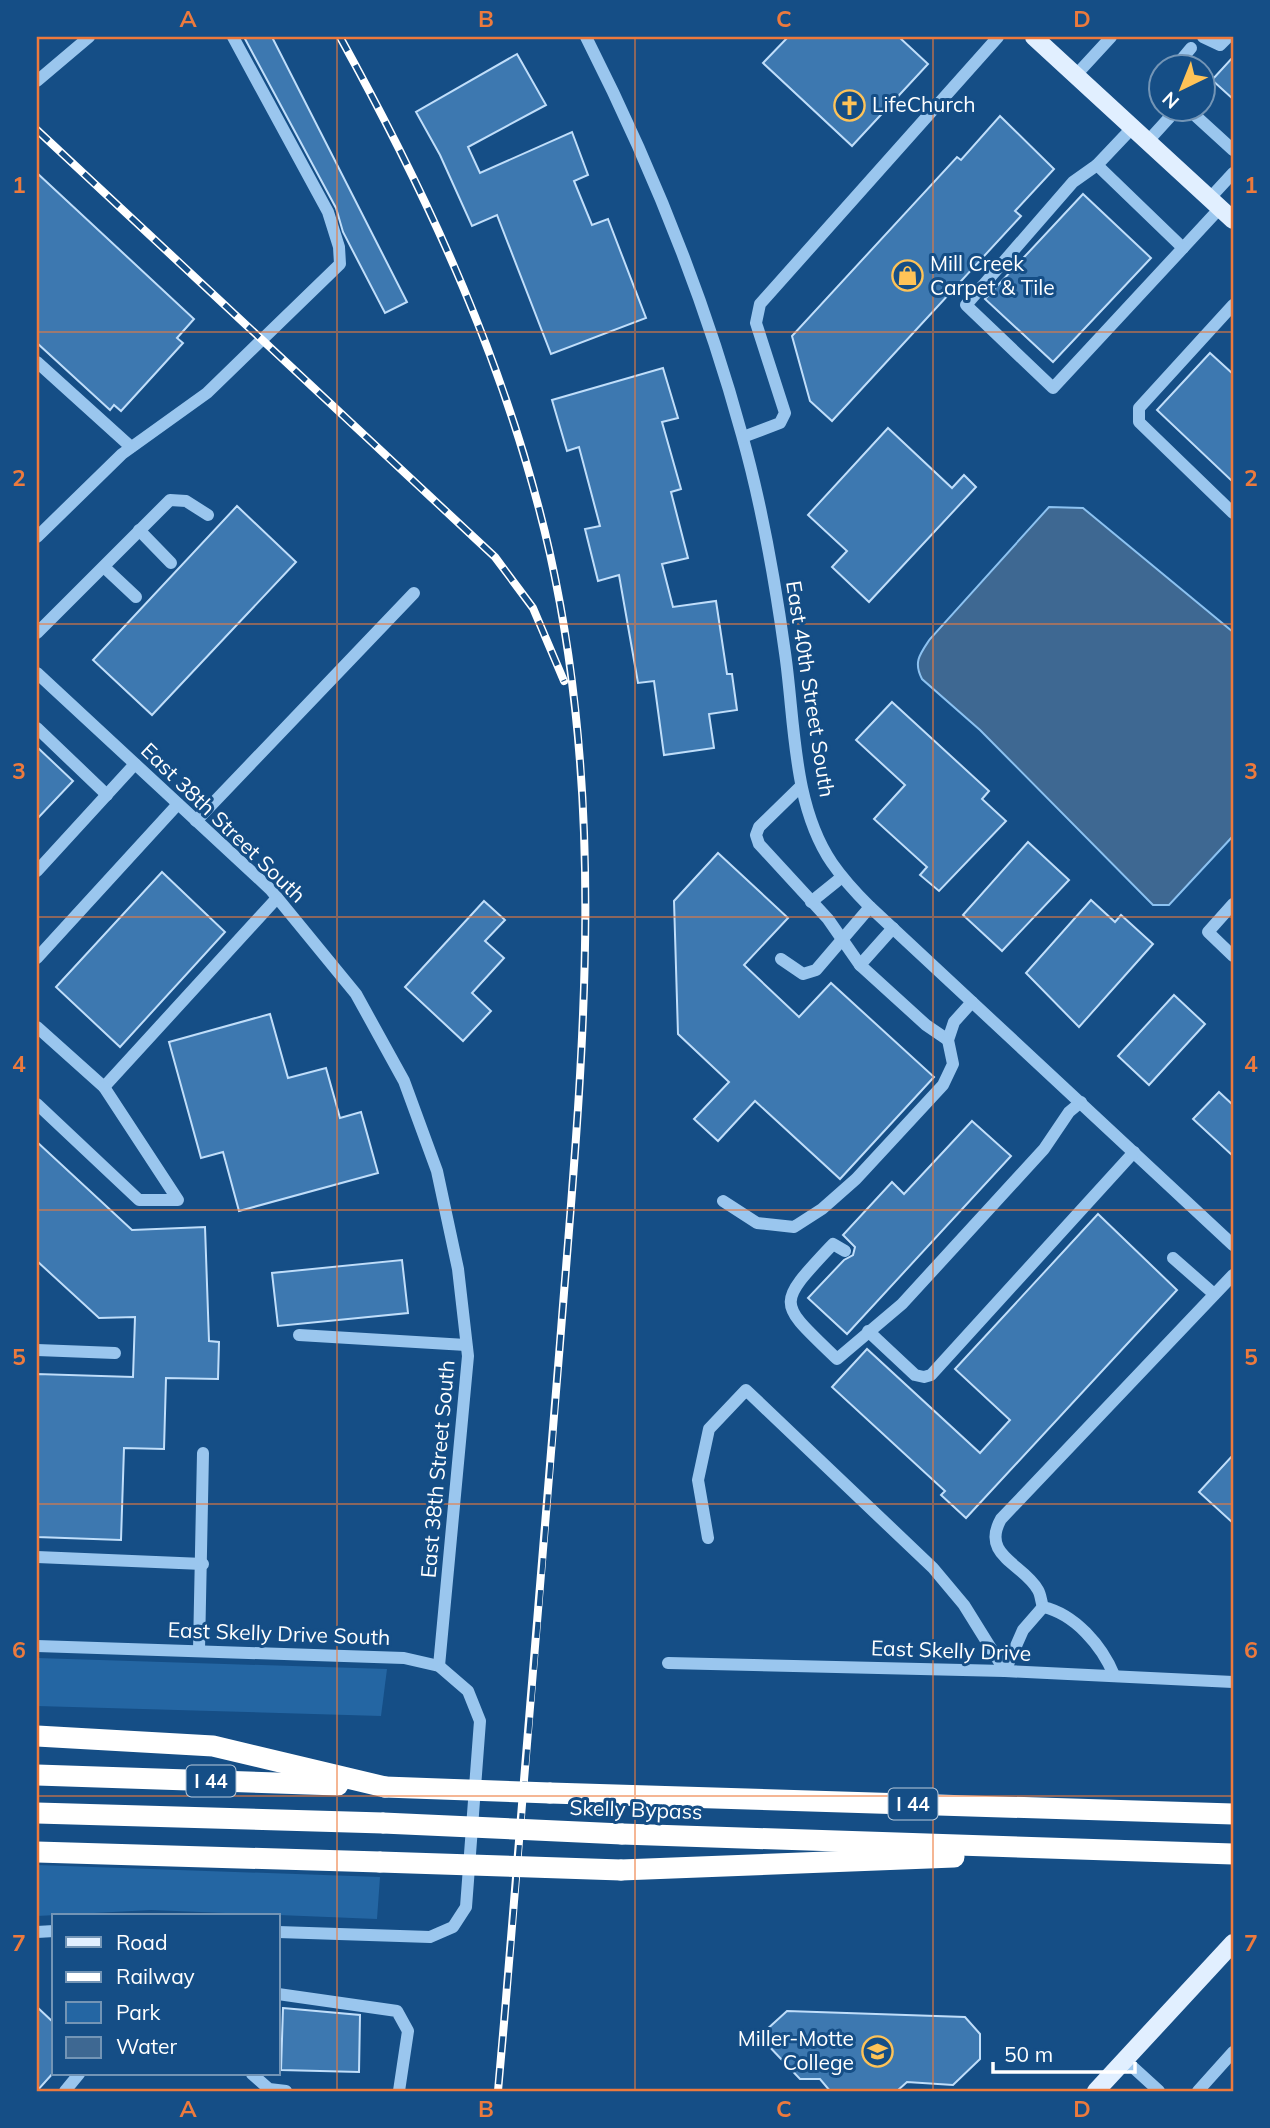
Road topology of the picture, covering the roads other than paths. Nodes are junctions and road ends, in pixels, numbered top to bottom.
1 (89, 37) edge
2 (233, 37) edge
3 (586, 37) edge
4 (998, 37) edge
5 (1035, 37) edge
6 (1111, 37) edge
7 (1203, 37) edge
8 (1228, 37) edge
9 (1191, 48) dead end
10 (1188, 52) edge
11 (1076, 75) junction
12 (37, 81) edge
13 (1165, 122) edge
14 (1202, 122) edge
15 (1133, 127) junction
16 (1148, 141) junction
17 (1233, 150) edge
18 (1097, 165) junction
19 (1233, 173) edge
20 (1221, 209) edge
21 (1183, 248) junction
22 (1233, 305) edge
23 (1229, 320) edge
24 (37, 362) edge
25 (743, 437) junction
26 (131, 447) junction
27 (1233, 513) edge
28 (208, 515) dead end
29 (139, 530) junction
30 (37, 537) edge
31 (171, 563) dead end
32 (104, 567) junction
33 (414, 593) dead end
34 (136, 597) dead end
35 (37, 633) edge
36 (37, 673) edge
37 (37, 728) edge
38 (135, 764) junction
39 (801, 786) junction
40 (107, 794) junction
41 (178, 804) junction
42 (196, 821) junction
43 (37, 871) edge
44 (842, 877) junction
45 (277, 898) junction
46 (811, 902) junction
47 (1233, 904) edge
48 (870, 907) junction
49 (893, 928) junction
50 (842, 942) junction
51 (1233, 956) edge
52 (37, 958) edge
53 (781, 959) dead end
54 (860, 965) junction
55 (972, 1002) junction
56 (37, 1027) edge
57 (948, 1040) junction
58 (104, 1087) junction
59 (1081, 1102) junction
60 (37, 1104) edge
61 (1134, 1152) junction
62 (723, 1201) dead end
63 (1233, 1245) edge
64 (845, 1251) dead end
65 (1172, 1258) dead end
66 (1233, 1275) edge
67 (1214, 1294) junction
68 (868, 1331) junction
69 (299, 1335) dead end
70 (467, 1345) junction
71 (37, 1350) edge
72 (115, 1353) dead end
73 (203, 1453) dead end
74 (708, 1538) dead end
75 (37, 1557) edge
76 (203, 1564) junction
77 (1043, 1607) junction
78 (37, 1646) edge
79 (200, 1650) junction
80 (668, 1663) dead end
81 (439, 1666) junction
82 (1005, 1671) junction
83 (1114, 1675) junction
84 (1233, 1682) edge
85 (37, 1737) edge
86 (37, 1775) edge
87 (385, 1787) junction
88 (37, 1813) edge
89 (1233, 1814) edge
90 (1138, 1850) junction
91 (37, 1852) edge
92 (1233, 1854) edge
93 (280, 1932) edge
94 (1233, 1942) edge
95 (280, 1994) edge
96 (1233, 2052) edge
97 (1125, 2060) junction
98 (77, 2076) edge
99 (254, 2076) edge
100 (65, 2091) edge
101 (286, 2091) edge
102 (399, 2091) edge
103 (1096, 2091) edge
104 (1159, 2091) edge
105 (1198, 2091) edge

1 - 12 street
2 - 26 street
3 - 25 street, East 40th Street South
4 - 25 street
5 - 11 main road
6 - 11 street
7 - 8 street
9 - 10 street
11 - 15 main road
13 - 16 street
14 - 17 street
15 - 16 main road
15 - 18 street
16 - 20 main road
18 - 21 street
18 - 21 street
19 - 20 street
20 - 21 street
22 - 23 street
23 - 27 street
24 - 26 street
25 - 39 street, East 40th Street South
26 - 30 street
28 - 29 street
29 - 31 street
29 - 32 street
32 - 34 street
32 - 35 street
33 - 42 street
36 - 38 street, East 38th Street South
37 - 40 street
38 - 40 street
38 - 41 street, East 38th Street South
39 - 44 street, East 40th Street South
39 - 46 street
40 - 43 street
41 - 42 street, East 38th Street South
41 - 52 street
42 - 45 street, East 38th Street South
44 - 46 street
44 - 48 street, East 40th Street South
45 - 58 street
45 - 70 street, East 38th Street South
46 - 50 street
47 - 51 street
48 - 49 street, East 40th Street South
48 - 50 street
49 - 54 street
49 - 55 street, East 40th Street South
50 - 53 street
50 - 54 street
54 - 57 street
55 - 57 street
55 - 59 street, East 40th Street South
56 - 58 street
57 - 62 street
58 - 60 street
59 - 61 street, East 40th Street South
59 - 68 street
61 - 63 street, East 40th Street South
61 - 68 street
64 - 68 street
65 - 67 street
66 - 67 street
67 - 77 street
69 - 70 street
70 - 81 street, East 38th Street South
71 - 72 street
73 - 76 street
74 - 82 street
75 - 76 street
76 - 79 street
77 - 82 street
77 - 83 street
78 - 79 street, East Skelly Drive South
79 - 81 street, East Skelly Drive South
80 - 82 street, East Skelly Drive
81 - 93 street
82 - 83 street, East Skelly Drive
83 - 84 street, East Skelly Drive
85 - 87 highway
86 - 87 highway, Skelly Bypass / I 44
87 - 89 highway, Skelly Bypass / I 44, bridge
88 - 90 highway, Skelly Bypass / I 44, bridge
90 - 91 highway, bridge
90 - 92 highway, Skelly Bypass / I 44
94 - 97 main road
95 - 102 street
96 - 105 street
97 - 103 main road
97 - 104 street
98 - 100 street
99 - 101 street

